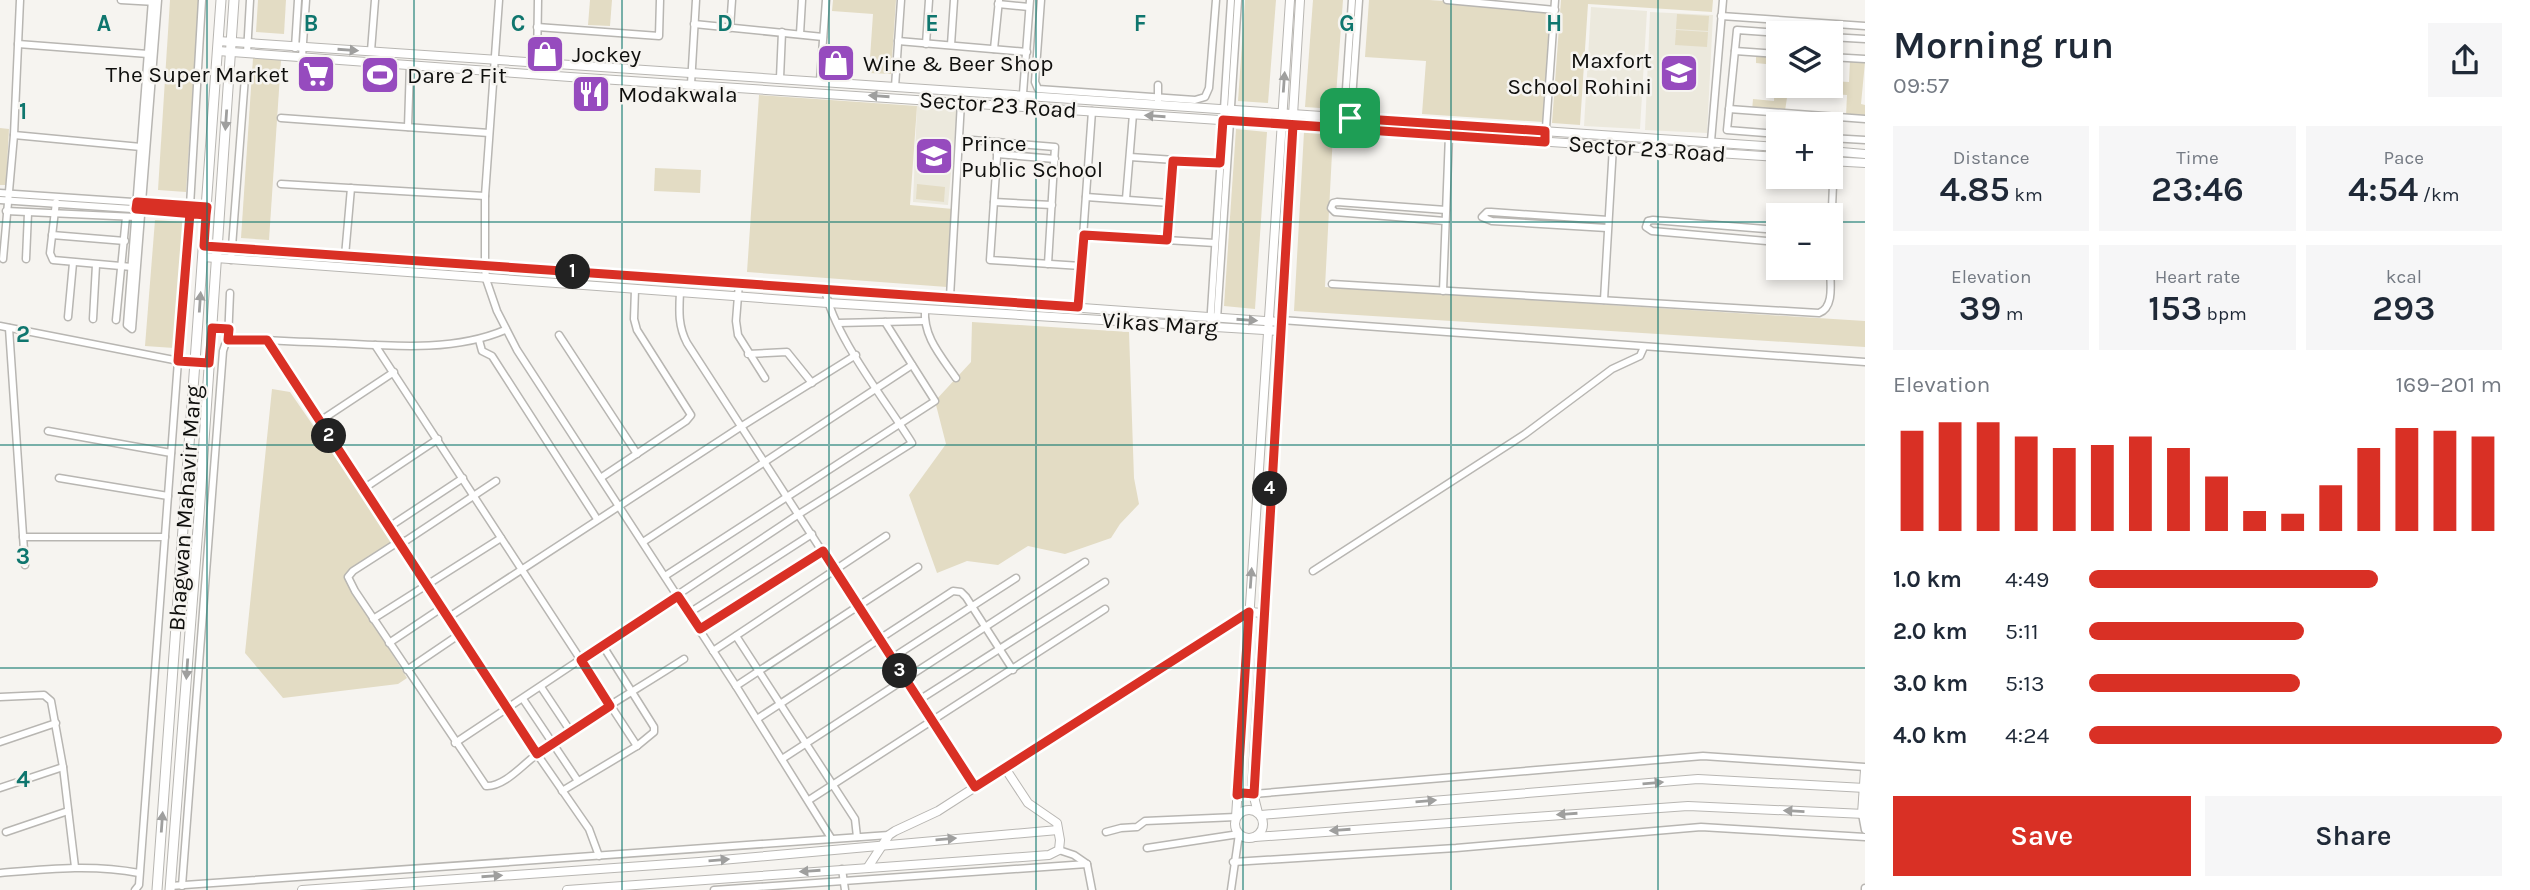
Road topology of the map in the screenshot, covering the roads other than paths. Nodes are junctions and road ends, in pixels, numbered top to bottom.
1 (20, 0) edge
2 (121, 0) edge
3 (202, 0) edge
4 (221, 0) edge
5 (234, 0) edge
6 (250, 0) edge
7 (298, 0) edge
8 (306, 0) edge
9 (374, 0) edge
10 (499, 0) edge
11 (538, 0) edge
12 (660, 0) edge
13 (696, 0) edge
14 (732, 0) edge
15 (802, 0) edge
16 (826, 0) edge
17 (901, 0) edge
18 (929, 0) edge
19 (954, 0) edge
20 (1041, 0) edge
21 (1216, 0) edge
22 (1231, 0) edge
23 (1238, 0) edge
24 (1290, 0) edge
25 (1300, 0) edge
26 (1352, 0) edge
27 (1359, 0) edge
28 (1447, 0) edge
29 (1555, 0) edge
30 (1723, 0) edge
31 (155, 1) edge
32 (998, 2) edge
33 (1513, 3) edge
34 (1030, 4) edge
35 (1555, 10) junction
36 (1721, 16) junction
37 (1797, 21) edge
38 (694, 24) junction
39 (1843, 24) edge
40 (1865, 26) edge
41 (537, 27) junction
42 (730, 28) junction
43 (782, 32) junction
44 (1766, 32) edge
45 (800, 34) junction
46 (823, 37) junction
47 (1843, 37) edge
48 (1865, 38) edge
49 (219, 41) junction
50 (231, 41) junction
51 (898, 41) junction
52 (247, 43) junction
53 (18, 44) junction
54 (926, 44) junction
55 (951, 45) junction
56 (299, 46) junction
57 (994, 49) junction
58 (218, 51) junction
59 (371, 51) junction
60 (1735, 51) junction
61 (231, 52) junction
62 (1027, 52) junction
63 (247, 53) junction
64 (1766, 53) edge
65 (148, 54) junction
66 (299, 57) junction
67 (1843, 58) edge
68 (1865, 59) edge
69 (495, 60) junction
70 (537, 64) junction
71 (410, 65) junction
72 (495, 71) junction
73 (692, 73) junction
74 (245, 77) dead end
75 (780, 78) junction
76 (820, 81) junction
77 (691, 84) junction
78 (1158, 85) dead end
79 (895, 87) junction
80 (1022, 95) junction
81 (961, 102) junction
82 (1158, 102) junction
83 (1022, 107) junction
84 (1729, 109) junction
85 (1227, 110) junction
86 (1092, 111) junction
87 (1772, 112) edge
88 (1133, 114) junction
89 (1282, 114) junction
90 (1293, 114) junction
91 (1843, 117) edge
92 (281, 118) dead end
93 (1347, 118) junction
94 (1865, 119) edge
95 (1227, 120) junction
96 (1282, 124) junction
97 (1293, 125) junction
98 (408, 127) junction
99 (1347, 128) junction
100 (1545, 131) junction
101 (489, 133) junction
102 (1766, 133) edge
103 (14, 135) junction
104 (1449, 135) junction
105 (960, 139) junction
106 (1843, 139) edge
107 (1865, 140) edge
108 (998, 142) junction
109 (1545, 142) junction
110 (1712, 142) junction
111 (1613, 146) junction
112 (141, 147) junction
113 (1766, 147) edge
114 (1843, 152) edge
115 (1710, 153) junction
116 (1865, 153) edge
117 (997, 154) junction
118 (1766, 156) edge
119 (1130, 157) junction
120 (1055, 159) junction
121 (1173, 161) junction
122 (1843, 162) edge
123 (1220, 163) junction
124 (1865, 163) edge
125 (281, 184) dead end
126 (352, 188) junction
127 (0, 193) edge
128 (485, 196) junction
129 (1086, 197) junction
130 (5, 198) edge
131 (1126, 199) junction
132 (57, 200) junction
133 (994, 202) junction
134 (1170, 204) junction
135 (1052, 205) junction
136 (140, 206) junction
137 (190, 209) junction
138 (1446, 210) junction
139 (6, 211) junction
140 (207, 211) junction
141 (28, 213) junction
142 (54, 214) junction
143 (126, 217) junction
144 (136, 217) junction
145 (1445, 221) junction
146 (1672, 223) junction
147 (1607, 224) junction
148 (1745, 228) junction
149 (1766, 229) edge
150 (1672, 233) junction
151 (52, 235) junction
152 (1084, 235) junction
153 (1167, 240) junction
154 (1744, 240) junction
155 (124, 241) junction
156 (134, 241) junction
157 (1766, 241) edge
158 (1215, 243) junction
159 (204, 246) junction
160 (217, 247) junction
161 (231, 248) junction
162 (345, 256) junction
163 (203, 257) junction
164 (216, 258) junction
165 (3, 259) dead end
166 (26, 259) dead end
167 (231, 260) junction
168 (73, 263) junction
169 (1048, 264) junction
170 (96, 265) junction
171 (485, 266) junction
172 (1079, 266) junction
173 (121, 267) junction
174 (132, 267) junction
175 (486, 278) junction
176 (1830, 280) edge
177 (739, 283) junction
178 (1332, 284) dead end
179 (635, 289) junction
180 (825, 289) junction
181 (1443, 290) junction
182 (680, 292) junction
183 (230, 293) dead end
184 (739, 296) junction
185 (950, 297) junction
186 (1604, 300) junction
187 (828, 303) junction
188 (1078, 307) junction
189 (925, 309) junction
190 (68, 317) dead end
191 (93, 319) dead end
192 (116, 320) dead end
193 (924, 321) junction
194 (885, 322) junction
195 (1213, 322) junction
196 (838, 323) junction
197 (1280, 325) junction
198 (0, 326) edge
199 (1268, 326) junction
200 (9, 328) junction
201 (212, 328) junction
202 (229, 329) junction
203 (505, 330) junction
204 (559, 335) dead end
205 (228, 340) junction
206 (267, 340) junction
207 (479, 340) junction
208 (375, 345) junction
209 (1644, 347) junction
210 (748, 354) junction
211 (856, 355) junction
212 (178, 361) junction
213 (195, 362) junction
214 (1865, 362) edge
215 (209, 363) junction
216 (912, 365) junction
217 (394, 372) junction
218 (765, 378) dead end
219 (956, 378) dead end
220 (812, 383) junction
221 (877, 388) junction
222 (320, 421) junction
223 (899, 423) junction
224 (742, 426) junction
225 (48, 430) dead end
226 (438, 439) junction
227 (172, 453) junction
228 (637, 454) junction
229 (765, 462) junction
230 (602, 477) junction
231 (59, 478) dead end
232 (463, 478) junction
233 (496, 481) dead end
234 (363, 489) junction
235 (787, 495) junction
236 (168, 496) junction
237 (474, 496) junction
238 (619, 505) junction
239 (799, 514) junction
240 (597, 520) junction
241 (389, 527) junction
242 (812, 534) junction
243 (886, 536) dead end
244 (23, 537) junction
245 (165, 537) junction
246 (502, 538) junction
247 (643, 542) junction
248 (400, 543) junction
249 (823, 551) junction
250 (1085, 562) dead end
251 (25, 565) dead end
252 (918, 567) dead end
253 (522, 569) junction
254 (835, 570) junction
255 (1313, 570) dead end
256 (665, 576) junction
257 (1016, 578) dead end
258 (1105, 582) dead end
259 (428, 584) junction
260 (678, 596) junction
261 (858, 606) junction
262 (972, 606) junction
263 (443, 607) junction
264 (1105, 609) dead end
265 (1249, 612) junction
266 (1263, 612) junction
267 (689, 613) junction
268 (449, 617) junction
269 (373, 619) junction
270 (986, 628) junction
271 (700, 629) junction
272 (460, 634) junction
273 (736, 636) junction
274 (880, 639) junction
275 (389, 643) junction
276 (603, 646) junction
277 (998, 648) junction
278 (713, 651) junction
279 (892, 658) junction
280 (684, 659) dead end
281 (581, 660) junction
282 (407, 670) junction
283 (1013, 670) junction
284 (759, 671) junction
285 (905, 679) junction
286 (736, 686) junction
287 (541, 687) junction
288 (633, 692) junction
289 (0, 697) edge
290 (523, 699) junction
291 (919, 700) junction
292 (780, 704) junction
293 (610, 706) junction
294 (509, 709) junction
295 (757, 719) junction
296 (932, 720) junction
297 (56, 723) junction
298 (571, 732) junction
299 (0, 742) edge
300 (456, 743) junction
301 (806, 743) junction
302 (553, 744) junction
303 (637, 746) junction
304 (537, 754) junction
305 (782, 759) junction
306 (63, 767) junction
307 (1005, 768) junction
308 (1865, 769) edge
309 (579, 781) junction
310 (832, 785) junction
311 (975, 787) junction
312 (0, 788) edge
313 (1864, 788) edge
314 (562, 791) junction
315 (1254, 794) junction
316 (1237, 795) junction
317 (809, 800) junction
318 (68, 811) junction
319 (1259, 814) junction
320 (1863, 814) edge
321 (1236, 817) junction
322 (1058, 830) junction
323 (1865, 830) edge
324 (6, 831) dead end
325 (1106, 832) dead end
326 (1239, 834) junction
327 (889, 835) junction
328 (857, 837) junction
329 (1255, 837) junction
330 (1865, 837) edge
331 (831, 838) junction
332 (883, 845) junction
333 (1147, 848) dead end
334 (1059, 850) junction
335 (599, 856) junction
336 (1233, 862) junction
337 (675, 863) junction
338 (1087, 864) junction
339 (75, 867) junction
340 (868, 867) junction
341 (842, 869) junction
342 (0, 873) edge
343 (139, 873) junction
344 (737, 877) junction
345 (844, 880) junction
346 (677, 881) junction
347 (182, 886) junction
348 (170, 888) edge
349 (739, 889) edge
350 (135, 890) edge
351 (157, 890) edge
352 (302, 890) edge
353 (567, 890) edge
354 (714, 890) edge
355 (845, 890) edge
356 (1093, 890) edge
357 (1231, 890) edge

1 - 53 street
2 - 31 street
3 - 137 street
4 - 49 main road, Bhagwan Mahavir Marg
5 - 50 main road
6 - 52 street
7 - 56 street
8 - 56 street
9 - 59 street
10 - 69 street
11 - 41 street
12 - 41 street
13 - 38 street
14 - 42 street
15 - 45 street
16 - 46 street
17 - 51 street
18 - 54 street
19 - 55 street
20 - 82 street
21 - 82 street
22 - 85 street
23 - 85 street
89 -> 24 street
25 - 90 street
26 - 93 street
27 - 93 street
28 - 33 street
29 - 35 street
30 - 36 street
31 - 65 street
31 - 136 street
32 - 34 street
32 - 57 street
33 - 35 street
34 - 62 street
35 - 100 street
36 - 37 street
36 - 110 street
38 - 42 street
38 - 73 street
39 - 40 street
41 - 70 street
42 - 43 street
43 - 45 street
43 - 75 street
44 - 60 street
45 - 46 street
46 - 76 street
47 - 48 street
49 - 50 street, Sector 23 Road
49 - 58 main road, Bhagwan Mahavir Marg
50 - 52 street, Sector 23 Road
50 - 61 main road
51 - 54 street
51 - 79 street
52 - 56 street, Sector 23 Road
52 - 63 street
53 - 65 street
53 - 103 street
54 - 55 street
55 - 57 street
56 -> 59 street, Sector 23 Road
56 - 66 street
57 - 62 street
58 - 61 street, Sector 23 Road
58 - 140 main road, Bhagwan Mahavir Marg
59 - 69 street, Sector 23 Road
60 - 64 street
60 - 84 street
61 - 63 street, Sector 23 Road
61 -> 160 main road
62 - 80 street
63 - 66 street, Sector 23 Road
65 - 112 street
66 - 71 street, Sector 23 Road
67 - 68 street
69 - 70 street, Sector 23 Road
69 - 72 street
70 - 73 street, Sector 23 Road
71 - 72 street, Sector 23 Road
71 - 98 street
72 - 77 street, Sector 23 Road
72 - 101 street
73 - 75 street, Sector 23 Road
73 - 77 street
74 - 161 street
75 - 76 street, Sector 23 Road
76 - 79 street, Sector 23 Road
81 -> 77 street, Sector 23 Road
78 - 82 street
79 - 80 street, Sector 23 Road
80 - 82 street, Sector 23 Road
80 - 83 street
81 - 83 street, Sector 23 Road
81 - 105 street
82 - 85 street, Sector 23 Road
83 - 86 street, Sector 23 Road
84 - 87 street
84 - 102 street
85 - 89 street, Sector 23 Road
85 - 95 street
86 - 88 street, Sector 23 Road
86 - 129 street
95 -> 88 street, Sector 23 Road
88 - 119 street
89 - 90 street, Sector 23 Road
89 - 96 street
90 - 93 street, Sector 23 Road
90 - 97 street
91 - 94 street
92 - 98 street
93 - 99 street
93 - 100 street, Sector 23 Road
95 - 96 street, Sector 23 Road
95 - 123 street
95 - 195 street
96 - 97 street, Sector 23 Road
96 - 199 street
97 - 99 street, Sector 23 Road
97 - 197 street
98 - 101 street
99 - 104 street, Sector 23 Road
100 - 109 street
100 - 110 street, Sector 23 Road
101 - 128 street
103 - 112 street
103 - 130 street
104 - 109 street, Sector 23 Road
104 - 138 street
105 - 108 street
105 - 185 street
106 - 107 street
108 - 117 street
108 - 120 street
109 - 111 street, Sector 23 Road
110 - 113 street, Sector 23 Road
110 - 115 street
111 - 115 street, Sector 23 Road
111 - 147 street
112 - 136 street
114 - 116 street
115 - 118 street, Sector 23 Road
117 - 120 street
117 - 133 street
119 - 121 street
119 - 131 street
120 - 135 street
121 - 123 street
121 - 134 street
122 - 124 street
123 - 158 street
125 - 126 street
126 - 128 street
126 - 162 street
127 - 130 street
128 - 171 street
129 - 131 street
129 - 152 street
130 - 132 street
130 - 139 street
131 - 134 street
132 - 136 street
132 - 142 street
133 - 135 street
133 - 169 street
134 - 153 street
135 - 169 street
136 - 137 street
136 - 144 street
136 - 174 street
137 - 140 street
137 - 212 street
138 - 145 street
138 - 145 street
139 - 141 street
139 - 165 street
140 - 159 main road, Bhagwan Mahavir Marg
141 - 142 street
141 - 166 street
142 - 143 street
142 - 151 street
143 - 144 street
143 - 155 street
144 - 156 street
145 - 181 street
146 - 148 street
146 - 150 street
146 - 150 street
147 - 147 street
147 - 186 street
148 - 149 street
148 - 154 street
150 - 154 street
151 - 155 street
151 - 168 street
152 - 153 street
152 - 172 street
153 - 158 street
154 - 157 street
155 - 156 street
155 - 173 street
156 - 174 street
158 - 195 street
159 - 160 street, Vikas Marg
159 - 163 main road, Bhagwan Mahavir Marg
160 - 161 street, Vikas Marg
160 - 164 main road
161 - 162 street, Vikas Marg
161 - 167 street
162 - 171 street, Vikas Marg
163 - 164 street, Vikas Marg
213 -> 163 main road, Bhagwan Mahavir Marg
164 - 167 street, Vikas Marg
164 - 201 main road, Bhagwan Mahavir Marg
167 - 175 street, Vikas Marg
168 - 170 street
168 - 190 street
169 - 172 street
170 - 173 street
170 - 191 street
171 - 175 street
171 - 177 street, Vikas Marg
172 - 188 street
173 - 174 street
173 - 192 street
175 - 179 street, Vikas Marg
175 - 203 street
176 - 186 street
177 - 180 street, Vikas Marg
177 - 184 street
178 - 181 street
179 - 182 street, Vikas Marg
179 - 228 street
180 - 185 street, Vikas Marg
180 - 187 street
181 - 186 street
182 - 184 street, Vikas Marg
182 - 224 street
183 - 202 street
184 - 187 street, Vikas Marg
184 - 210 street
185 - 188 street, Vikas Marg
187 - 189 street, Vikas Marg
187 - 196 street
188 - 195 street, Vikas Marg
189 - 193 street
189 - 195 street, Vikas Marg
193 - 194 street
193 - 219 street
194 - 196 street
194 - 216 street
195 - 199 street, Vikas Marg
196 - 211 street
197 - 199 street, Vikas Marg
197 - 209 street
197 - 266 street
198 - 200 street
265 -> 199 street
200 - 212 street
200 - 244 street
201 - 202 street
201 - 215 main road, Bhagwan Mahavir Marg
202 - 205 street
203 - 207 street
203 - 230 street
204 - 228 street
205 - 206 street
205 - 347 street
206 - 208 street
206 - 222 street
207 - 208 street
207 - 240 street
208 - 217 street
209 - 214 street
209 - 255 street
210 - 218 street
210 - 220 street
211 - 220 street
211 - 221 street
212 - 213 street
212 - 227 street
213 - 215 street
351 -> 213 main road, Bhagwan Mahavir Marg
215 -> 348 main road, Bhagwan Mahavir Marg
216 - 221 street
216 - 223 street
217 - 222 street
217 - 226 street
220 - 224 street
221 - 223 street
221 - 229 street
222 - 234 street
223 - 235 street
223 - 239 street
224 - 229 street
224 - 238 street
225 - 227 street
226 - 232 street
226 - 234 street
227 - 236 street
228 - 230 street
229 - 235 street
229 - 247 street
230 - 238 street
231 - 236 street
232 - 237 street
232 - 241 street
233 - 237 street
234 - 241 street
235 - 239 street
235 - 256 street
236 - 245 street
237 - 246 street
237 - 248 street
238 - 240 street
238 - 247 street
239 - 242 street
239 - 260 street
240 - 253 street
241 - 248 street
242 - 249 street
242 - 267 street
243 - 254 street
244 - 245 street
244 - 251 street
245 - 343 street
246 - 253 street
246 - 259 street
247 - 256 street
248 - 259 street
248 - 269 street
249 - 254 street
249 - 271 street
250 - 270 street
252 - 261 street
253 - 268 street
253 - 281 street
254 - 261 street
254 - 273 street
256 - 260 street
257 - 262 street
258 - 277 street
259 - 263 street
259 - 269 street
260 - 267 street
260 - 276 street
261 - 274 street
261 - 284 street
262 - 270 street
262 - 274 street
262 - 279 street
263 - 268 street
263 - 275 street
264 - 283 street
265 - 266 street
265 - 307 street
265 - 316 street
266 - 315 street
267 - 271 street
268 - 272 street
269 - 275 street
270 - 277 street
270 - 285 street
271 - 278 street
272 - 282 street
272 - 294 street
273 - 278 street
273 - 284 street
274 - 279 street
274 - 292 street
275 - 282 street
276 - 281 street
276 - 288 street
277 - 283 street
277 - 291 street
278 - 286 street
279 - 285 street
280 - 288 street
281 - 287 street
281 - 293 street
282 - 300 street
283 - 296 street
284 - 286 street
284 - 292 street
285 - 291 street
285 - 301 street
286 - 295 street
287 - 290 street
287 - 298 street
288 - 293 street
288 - 303 street
289 - 297 street
290 - 294 street
290 - 302 street
291 - 296 street
292 - 295 street
292 - 301 street
293 - 298 street
293 - 303 street
294 - 300 street
294 - 304 street
295 - 305 street
296 - 310 street
296 - 311 street
297 - 299 street
297 - 306 street
298 - 302 street
300 - 304 street
301 - 305 street
301 - 310 street
302 - 304 street
302 - 309 street
303 - 309 street
304 - 314 street
305 - 317 street
306 - 312 street
306 - 318 street
307 - 311 street
307 - 322 street
308 - 313 street
308 - 315 street
309 - 314 street
310 - 317 street
310 - 328 street
311 - 327 street
319 -> 313 street
313 - 320 street
314 - 335 street
315 - 316 street
315 - 319 street
316 - 321 street
317 - 331 street
318 - 324 street
318 - 339 street
319 - 321 street
319 - 329 street
320 - 323 street
320 -> 329 street
321 - 325 street
321 - 326 street
332 -> 322 street
322 - 334 street
326 - 329 street
326 - 333 street
326 - 336 street
327 - 328 street
327 - 332 street
328 - 331 street
330 - 336 street
331 - 335 street
337 -> 332 street
332 - 340 street
334 - 338 street
334 - 340 street
335 - 347 street
336 - 357 street
337 - 346 street
352 -> 337 street
338 - 345 street
338 - 356 street
339 - 342 street
339 - 343 street
340 - 341 street
341 -> 344 street
341 - 345 street
343 - 350 street
344 - 346 street
344 - 349 street
345 - 349 street
345 - 355 street
346 - 353 street
347 - 348 street
349 - 354 street

